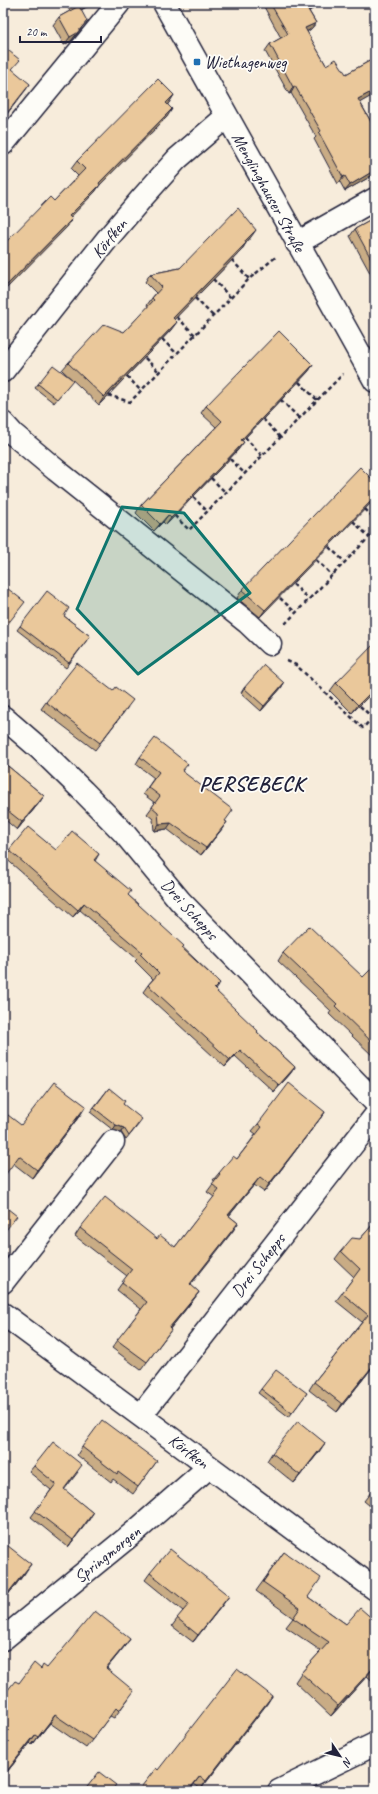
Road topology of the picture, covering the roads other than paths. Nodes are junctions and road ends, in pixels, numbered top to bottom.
1 (119, 3) edge
2 (164, 3) edge
3 (227, 116) junction
4 (3, 144) edge
5 (375, 200) edge
6 (297, 243) junction
7 (3, 371) edge
8 (375, 381) edge
9 (3, 423) edge
10 (276, 636) road end
11 (3, 717) edge
12 (375, 1102) edge
13 (375, 1116) edge
14 (113, 1142) dead end
15 (3, 1282) edge
16 (3, 1314) edge
17 (141, 1415) junction
18 (209, 1467) junction
19 (375, 1589) edge
20 (3, 1639) edge
21 (375, 1744) edge
22 (279, 1791) edge

1 - 4 street
2 - 3 street, Menglinghauser Straße
3 - 6 street, Menglinghauser Straße
3 - 7 street, Körfken
5 - 6 street
6 - 8 street, Menglinghauser Straße
9 - 10 street
11 - 12 street, Drei Schepps
13 - 17 street, Drei Schepps
14 - 15 street
16 - 17 street, Körfken
17 - 18 street, Körfken
18 - 19 street, Körfken
18 - 20 street, Springmorgen
21 - 22 street

